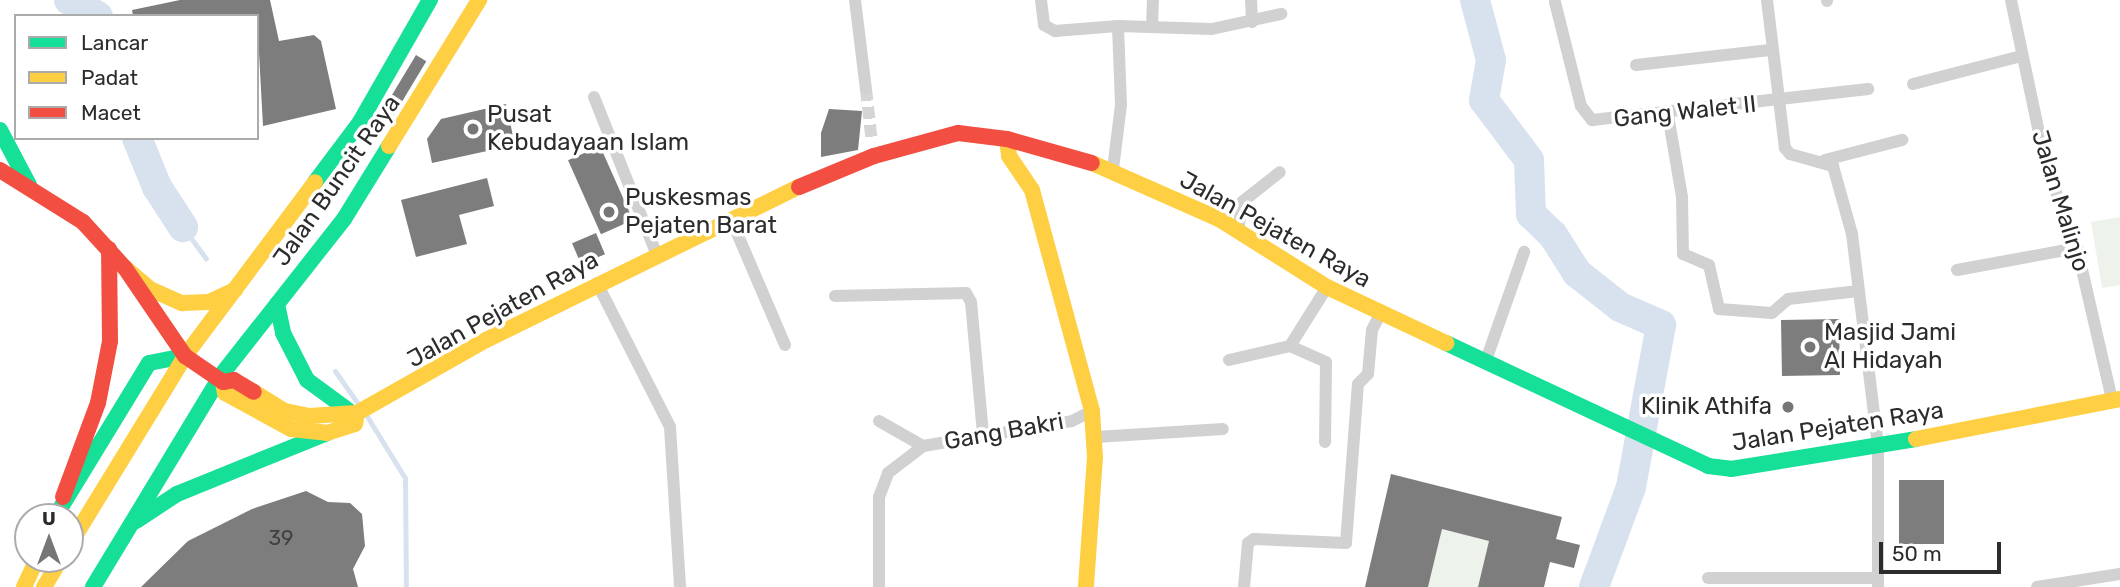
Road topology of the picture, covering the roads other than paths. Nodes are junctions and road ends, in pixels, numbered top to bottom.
1 (430, 0) edge
2 (480, 0) edge
3 (855, 0) edge
4 (1041, 0) edge
5 (1153, 0) edge
6 (1251, 0) edge
7 (1767, 0) edge
8 (2011, 0) edge
9 (1555, 2) dead end
10 (1281, 14) dead end
11 (1252, 22) junction
12 (1118, 26) junction
13 (1152, 27) junction
14 (1770, 50) junction
15 (2021, 56) junction
16 (1636, 65) dead end
17 (1913, 84) dead end
18 (866, 89) tunnel mouth
19 (1868, 89) dead end
20 (594, 97) dead end
21 (1777, 102) junction
22 (1668, 115) junction
23 (0, 130) edge
24 (1007, 139) junction
25 (1902, 141) dead end
26 (1042, 147) junction
27 (1825, 160) junction
28 (1113, 169) junction
29 (0, 170) edge
30 (1280, 172) dead end
31 (29, 185) junction
32 (1032, 190) junction
33 (731, 219) junction
34 (1238, 232) junction
35 (2077, 248) junction
36 (109, 249) junction
37 (1524, 252) dead end
38 (657, 255) junction
39 (125, 268) junction
40 (1957, 270) dead end
41 (597, 283) junction
42 (1327, 287) junction
43 (236, 290) junction
44 (1859, 291) junction
45 (835, 296) dead end
46 (281, 298) junction
47 (1380, 314) junction
48 (785, 345) dead end
49 (1290, 346) junction
50 (185, 356) junction
51 (1228, 360) dead end
52 (1485, 363) junction
53 (221, 381) junction
54 (2116, 400) edge
55 (1092, 411) junction
56 (353, 412) junction
57 (879, 421) dead end
58 (1223, 429) dead end
59 (327, 433) junction
60 (983, 433) junction
61 (1096, 437) junction
62 (1325, 442) dead end
63 (923, 446) junction
64 (1878, 446) junction
65 (63, 497) junction
66 (61, 503) edge
67 (84, 521) edge
68 (133, 523) junction
69 (2120, 574) edge
70 (1708, 578) dead end
71 (1877, 582) edge
72 (93, 587) edge
73 (680, 587) edge
74 (878, 587) edge
75 (1086, 587) edge
76 (1244, 587) edge
77 (2037, 587) edge

1 - 43 street, Jalan Buncit Raya
2 - 46 street, Jalan Buncit Raya
3 - 18 street
4 - 12 street
5 - 13 street
6 - 11 street
7 - 14 street
8 - 15 street, Jalan Malinjo
9 - 22 street, Gang Walet II
10 - 11 street
11 - 13 street
12 - 13 street
12 - 28 street
14 - 16 street
14 - 21 street
15 - 17 street
15 - 35 street, Jalan Malinjo
19 - 21 street, Gang Walet II
20 - 38 street
21 - 22 street, Gang Walet II
21 - 27 street
22 - 44 street
23 - 31 street
24 - 26 street, Jalan Pejaten Raya
24 - 32 street
24 - 33 street, Jalan Pejaten Raya
25 - 27 street
26 - 28 street, Jalan Pejaten Raya
26 - 32 street
27 - 44 street
28 - 34 street, Jalan Pejaten Raya
29 - 31 street
30 - 34 street
31 - 36 street
32 - 55 street
33 - 38 street, Jalan Pejaten Raya
33 - 48 street
34 - 42 street, Jalan Pejaten Raya
35 - 40 street
35 - 54 street, Jalan Malinjo
36 - 39 street
36 - 65 street
37 - 52 street
38 - 41 street, Jalan Pejaten Raya
39 - 43 street
39 - 50 street
41 - 56 street, Jalan Pejaten Raya
41 - 73 street
42 - 47 street, Jalan Pejaten Raya
42 - 49 street
43 - 50 street, Jalan Buncit Raya
44 - 64 street
45 - 60 street
46 - 53 street, Jalan Buncit Raya
46 - 56 street
47 - 52 street, Jalan Pejaten Raya
47 - 76 street
49 - 51 street
49 - 62 street
50 - 53 street
50 - 65 street
50 - 67 street, Jalan Buncit Raya
52 - 64 street, Jalan Pejaten Raya
53 - 56 street, Jalan Pejaten Raya
53 - 59 street
53 - 68 street, Jalan Buncit Raya
54 - 64 street, Jalan Pejaten Raya
55 - 60 street, Gang Bakri
55 - 61 street
56 - 59 street, Jalan Pejaten Raya
57 - 63 street, Gang Bakri
58 - 61 street
59 - 68 street
60 - 63 street, Gang Bakri
61 - 75 street
63 - 74 street
64 - 71 street
65 - 66 street
68 - 72 street, Jalan Buncit Raya
69 - 77 street
70 - 71 street

